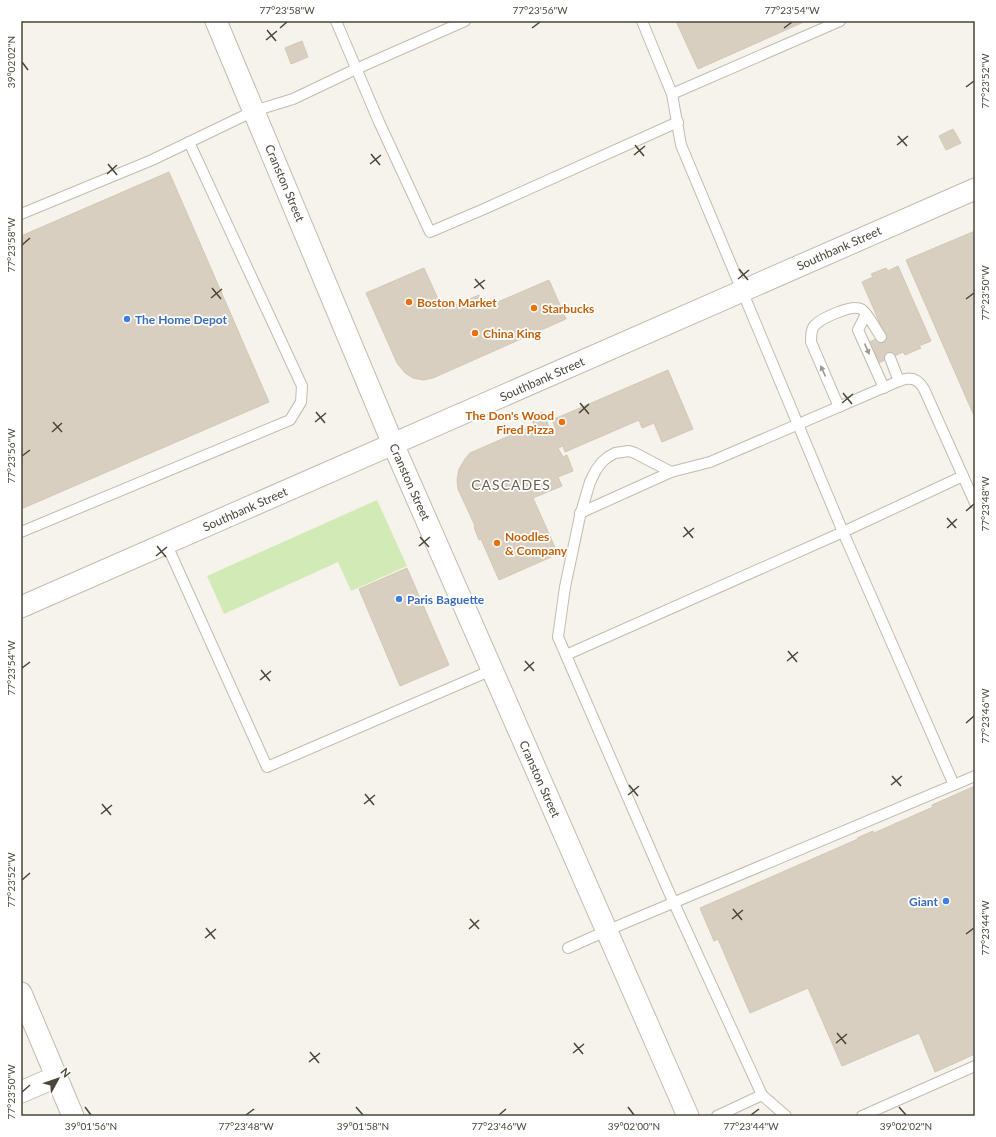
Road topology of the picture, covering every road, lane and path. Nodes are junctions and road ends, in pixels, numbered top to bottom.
1 (216, 21) edge
2 (336, 21) edge
3 (465, 21) edge
4 (642, 21) edge
5 (840, 21) edge
6 (356, 69) junction
7 (672, 94) junction
8 (254, 110) junction
9 (678, 122) junction
10 (189, 142) junction
11 (975, 189) edge
12 (21, 214) edge
13 (742, 291) junction
14 (866, 314) junction
15 (881, 337) dead end
16 (890, 358) dead end
17 (899, 381) junction
18 (884, 388) junction
19 (839, 407) junction
20 (797, 424) junction
21 (393, 444) junction
22 (671, 472) junction
23 (963, 476) junction
24 (975, 503) edge
25 (580, 513) junction
26 (21, 532) edge
27 (843, 532) junction
28 (166, 543) junction
29 (21, 607) edge
30 (566, 655) junction
31 (492, 670) junction
32 (975, 776) edge
33 (954, 784) junction
34 (674, 903) junction
35 (606, 931) junction
36 (568, 948) dead end
37 (21, 992) edge
38 (975, 1066) edge
39 (56, 1077) junction
40 (21, 1092) edge
41 (762, 1095) junction
42 (73, 1116) edge
43 (688, 1116) edge
44 (717, 1116) edge
45 (786, 1116) edge
46 (862, 1116) edge

1 - 8 street, Cranston Street
2 - 6 lane
3 - 6 lane
4 - 7 lane
5 - 7 lane
6 - 8 lane
6 - 9 lane
7 - 9 lane
8 - 10 lane
8 - 21 street, Cranston Street
9 - 13 lane
10 - 12 lane
10 - 26 lane
11 - 13 street, Southbank Street
13 - 20 lane
13 - 21 street, Southbank Street
14 - 15 lane
14 -> 18 lane
19 -> 14 lane
16 - 17 lane
17 - 18 lane
17 - 23 lane
18 - 19 lane
19 - 20 lane
20 - 22 lane
20 - 27 lane
21 - 28 street, Southbank Street
21 - 31 street, Cranston Street
22 - 25 lane
22 - 25 lane
23 - 24 lane
23 - 27 lane
25 - 30 lane
27 - 30 lane
27 - 33 lane
28 - 29 street, Southbank Street
28 - 31 lane
30 - 34 lane
31 - 35 street, Cranston Street
32 - 33 lane
33 - 34 lane
34 - 35 lane
34 - 41 lane
35 - 36 lane
35 - 43 street, Cranston Street
37 - 39 street
38 - 46 lane
39 - 40 street
39 - 42 street
41 - 44 lane
41 - 45 lane

